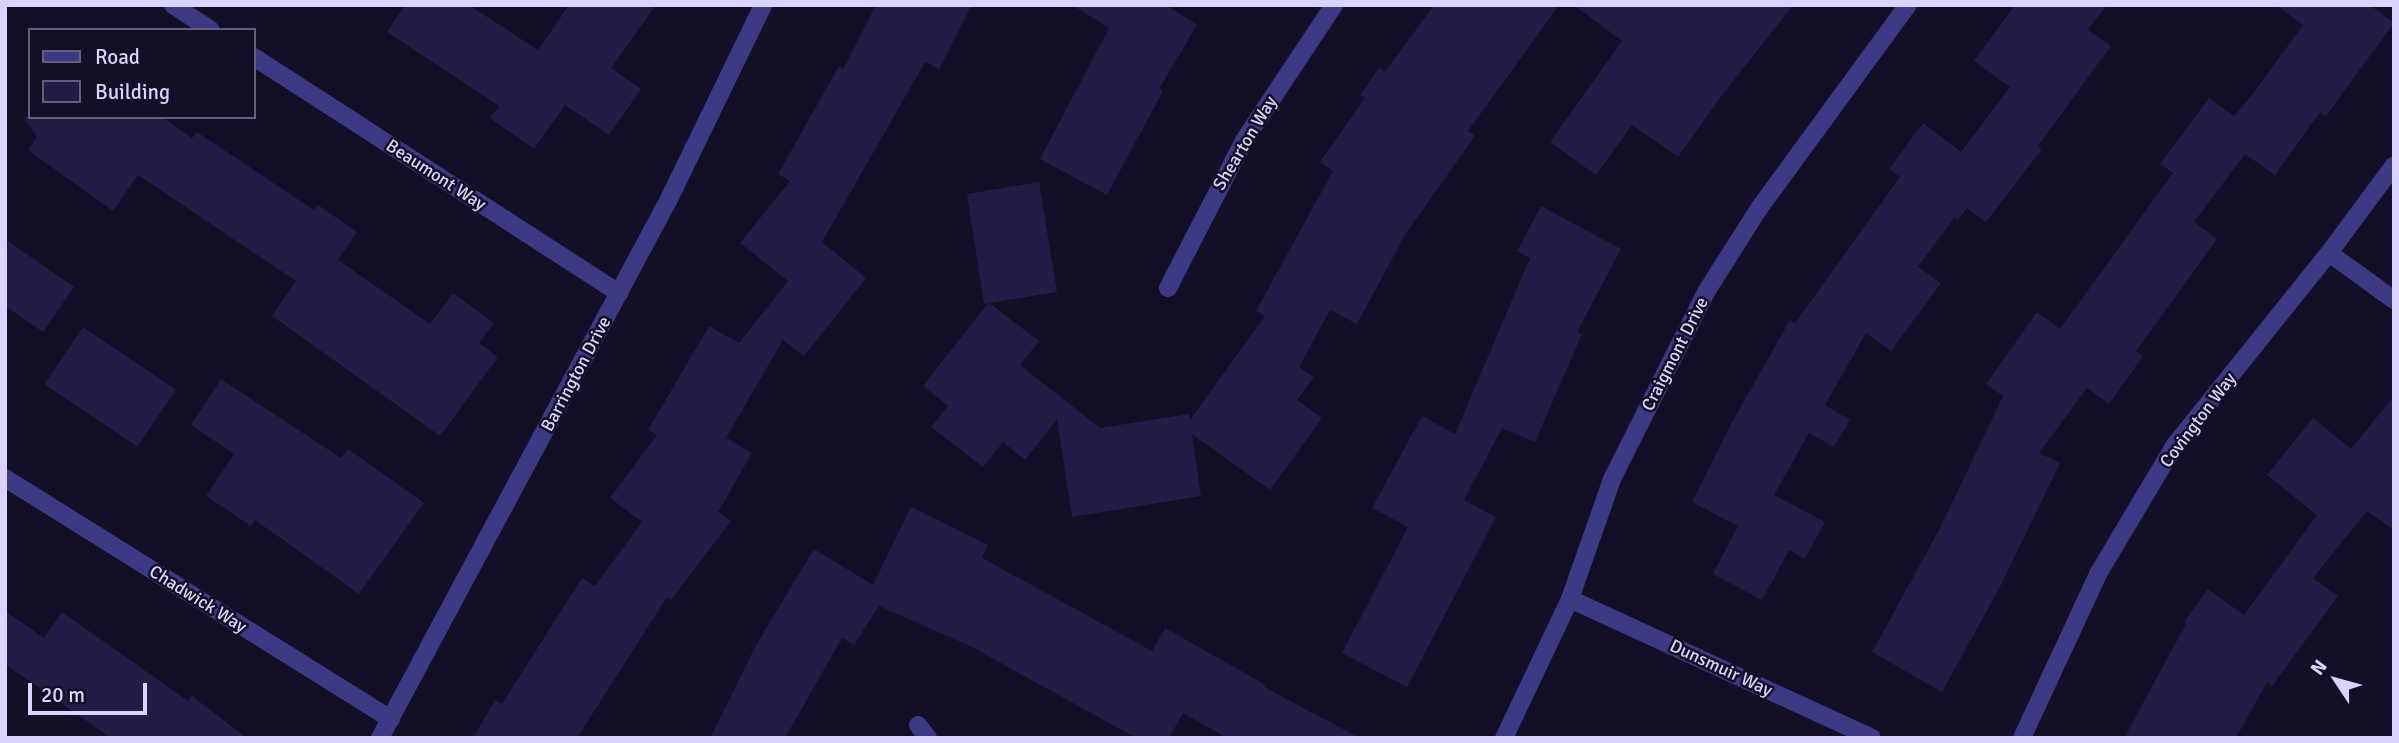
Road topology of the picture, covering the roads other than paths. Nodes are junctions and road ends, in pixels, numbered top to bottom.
1 (173, 5) edge
2 (763, 5) edge
3 (1334, 5) edge
4 (1908, 5) edge
5 (208, 28) edge
6 (256, 58) edge
7 (2394, 165) edge
8 (2329, 253) junction
9 (1168, 288) dead end
10 (618, 293) junction
11 (2394, 300) edge
12 (5, 478) edge
13 (1570, 599) junction
14 (391, 719) junction
15 (380, 738) edge
16 (1504, 738) edge
17 (1872, 738) edge
18 (2022, 738) edge

1 - 5 street
2 - 10 street, Barrington Drive
3 - 9 street, Shearton Way
4 - 13 street, Craigmont Drive
6 - 10 street, Beaumont Way
7 - 8 street, Covington Way
8 - 11 street
8 - 18 street, Covington Way
10 - 14 street, Barrington Drive
12 - 14 street, Chadwick Way
13 - 16 street, Craigmont Drive
13 - 17 street, Dunsmuir Way
14 - 15 street, Barrington Drive

